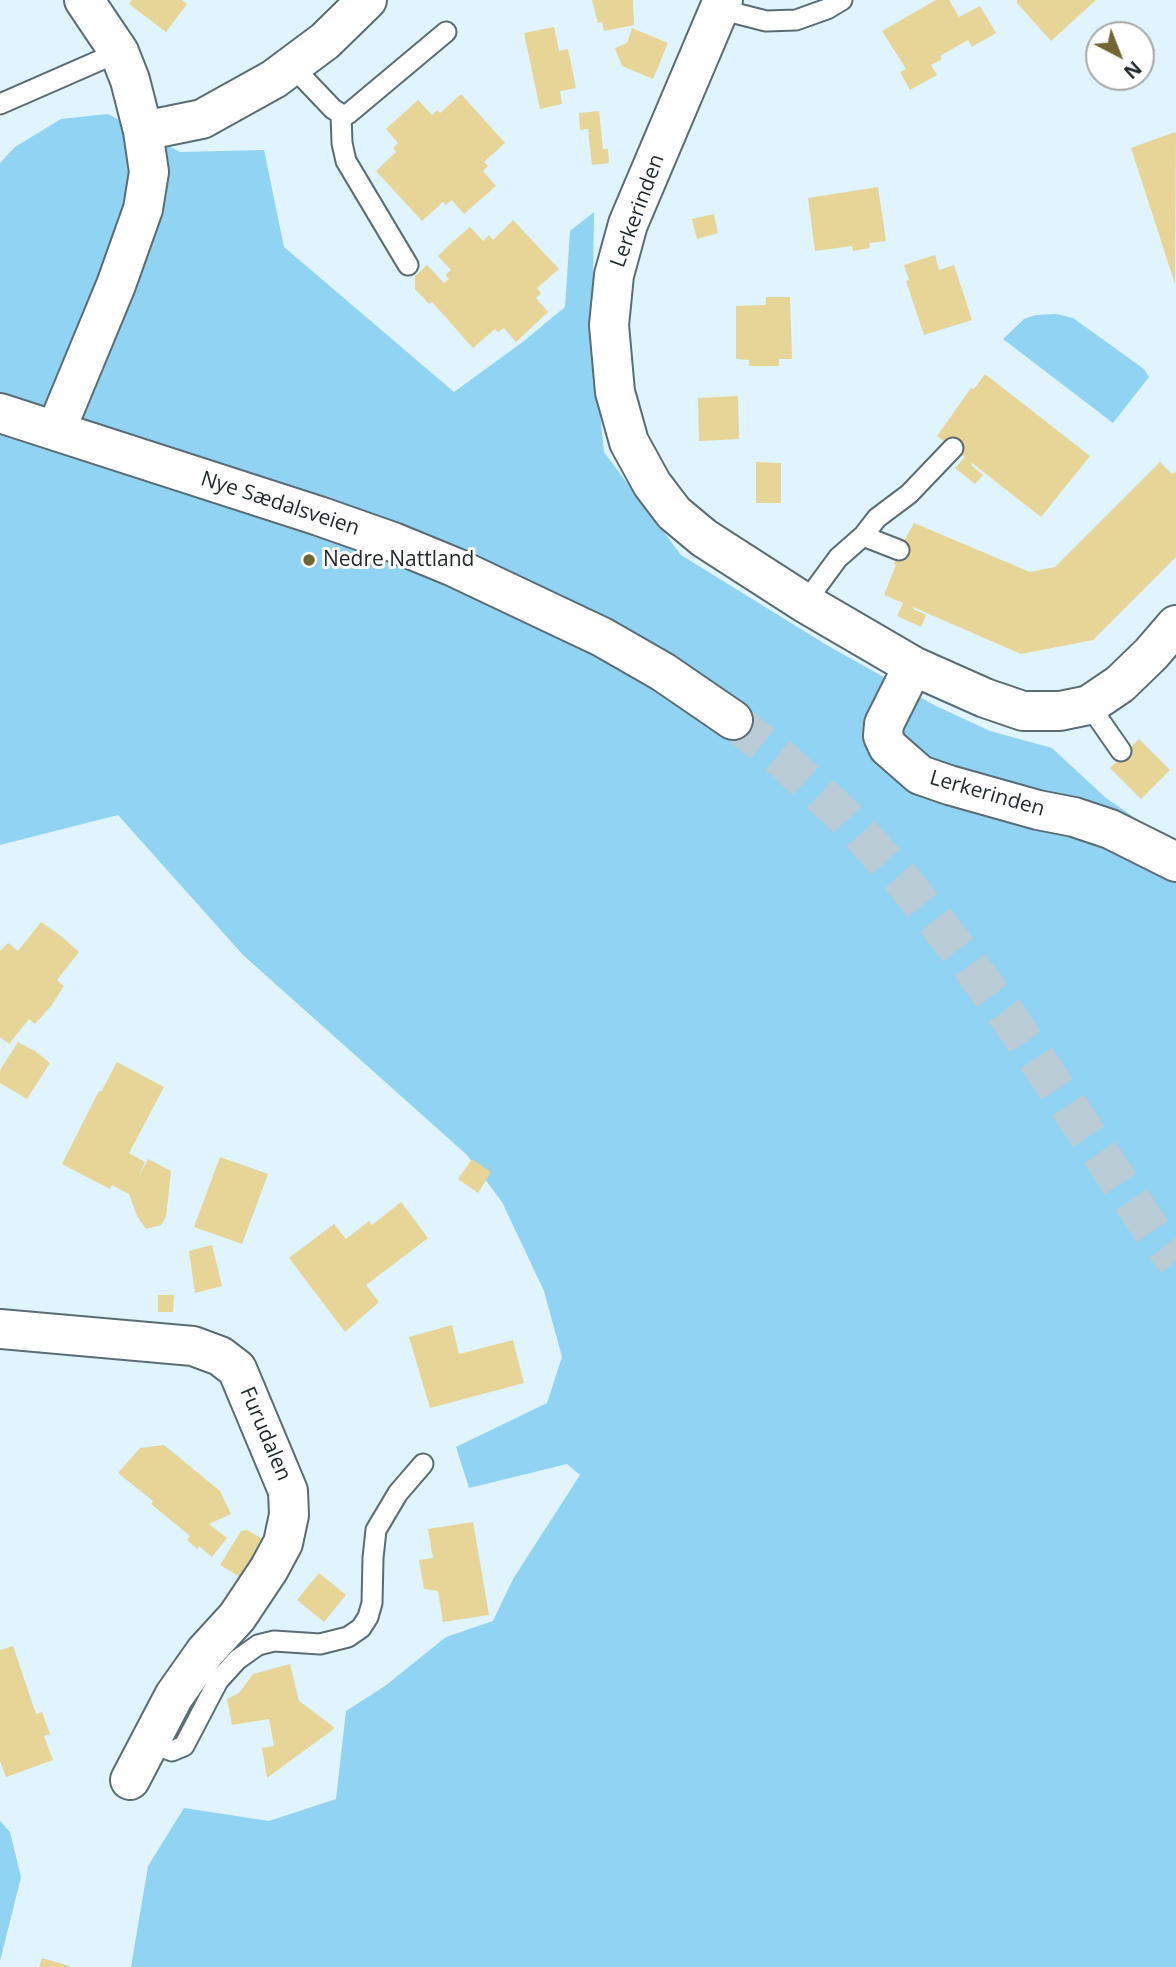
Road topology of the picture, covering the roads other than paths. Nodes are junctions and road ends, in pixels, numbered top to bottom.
1 (84, 0) edge
2 (367, 0) edge
3 (842, 0) edge
4 (721, 5) edge
5 (446, 32) dead end
6 (118, 52) junction
7 (292, 66) junction
8 (0, 104) edge
9 (341, 114) junction
10 (143, 131) junction
11 (408, 265) dead end
12 (0, 413) edge
13 (56, 430) junction
14 (953, 448) dead end
15 (863, 536) junction
16 (900, 551) dead end
17 (805, 603) junction
18 (1176, 625) edge
19 (913, 666) junction
20 (1089, 705) junction
21 (733, 720) tunnel mouth
22 (1121, 751) dead end
23 (1176, 862) edge
24 (0, 1329) edge
25 (423, 1464) dead end
26 (148, 1742) junction
27 (130, 1780) dead end

1 - 6 street
2 - 7 street
3 - 4 lane
4 - 17 street, Lerkerinden
5 - 9 lane
6 - 8 lane
6 - 10 street
7 - 9 lane
7 - 10 street
9 - 11 lane
10 - 13 street
12 - 13 street, Nye Sædalsveien
13 - 21 street, Nye Sædalsveien
14 - 15 lane
15 - 16 lane
15 - 17 lane
17 - 19 street, Lerkerinden
18 - 20 street, Lerkerinden
19 - 20 street, Lerkerinden
19 - 23 street, Lerkerinden
20 - 22 lane
24 - 26 street, Furudalen
25 - 26 lane
26 - 27 street, Furudalen

